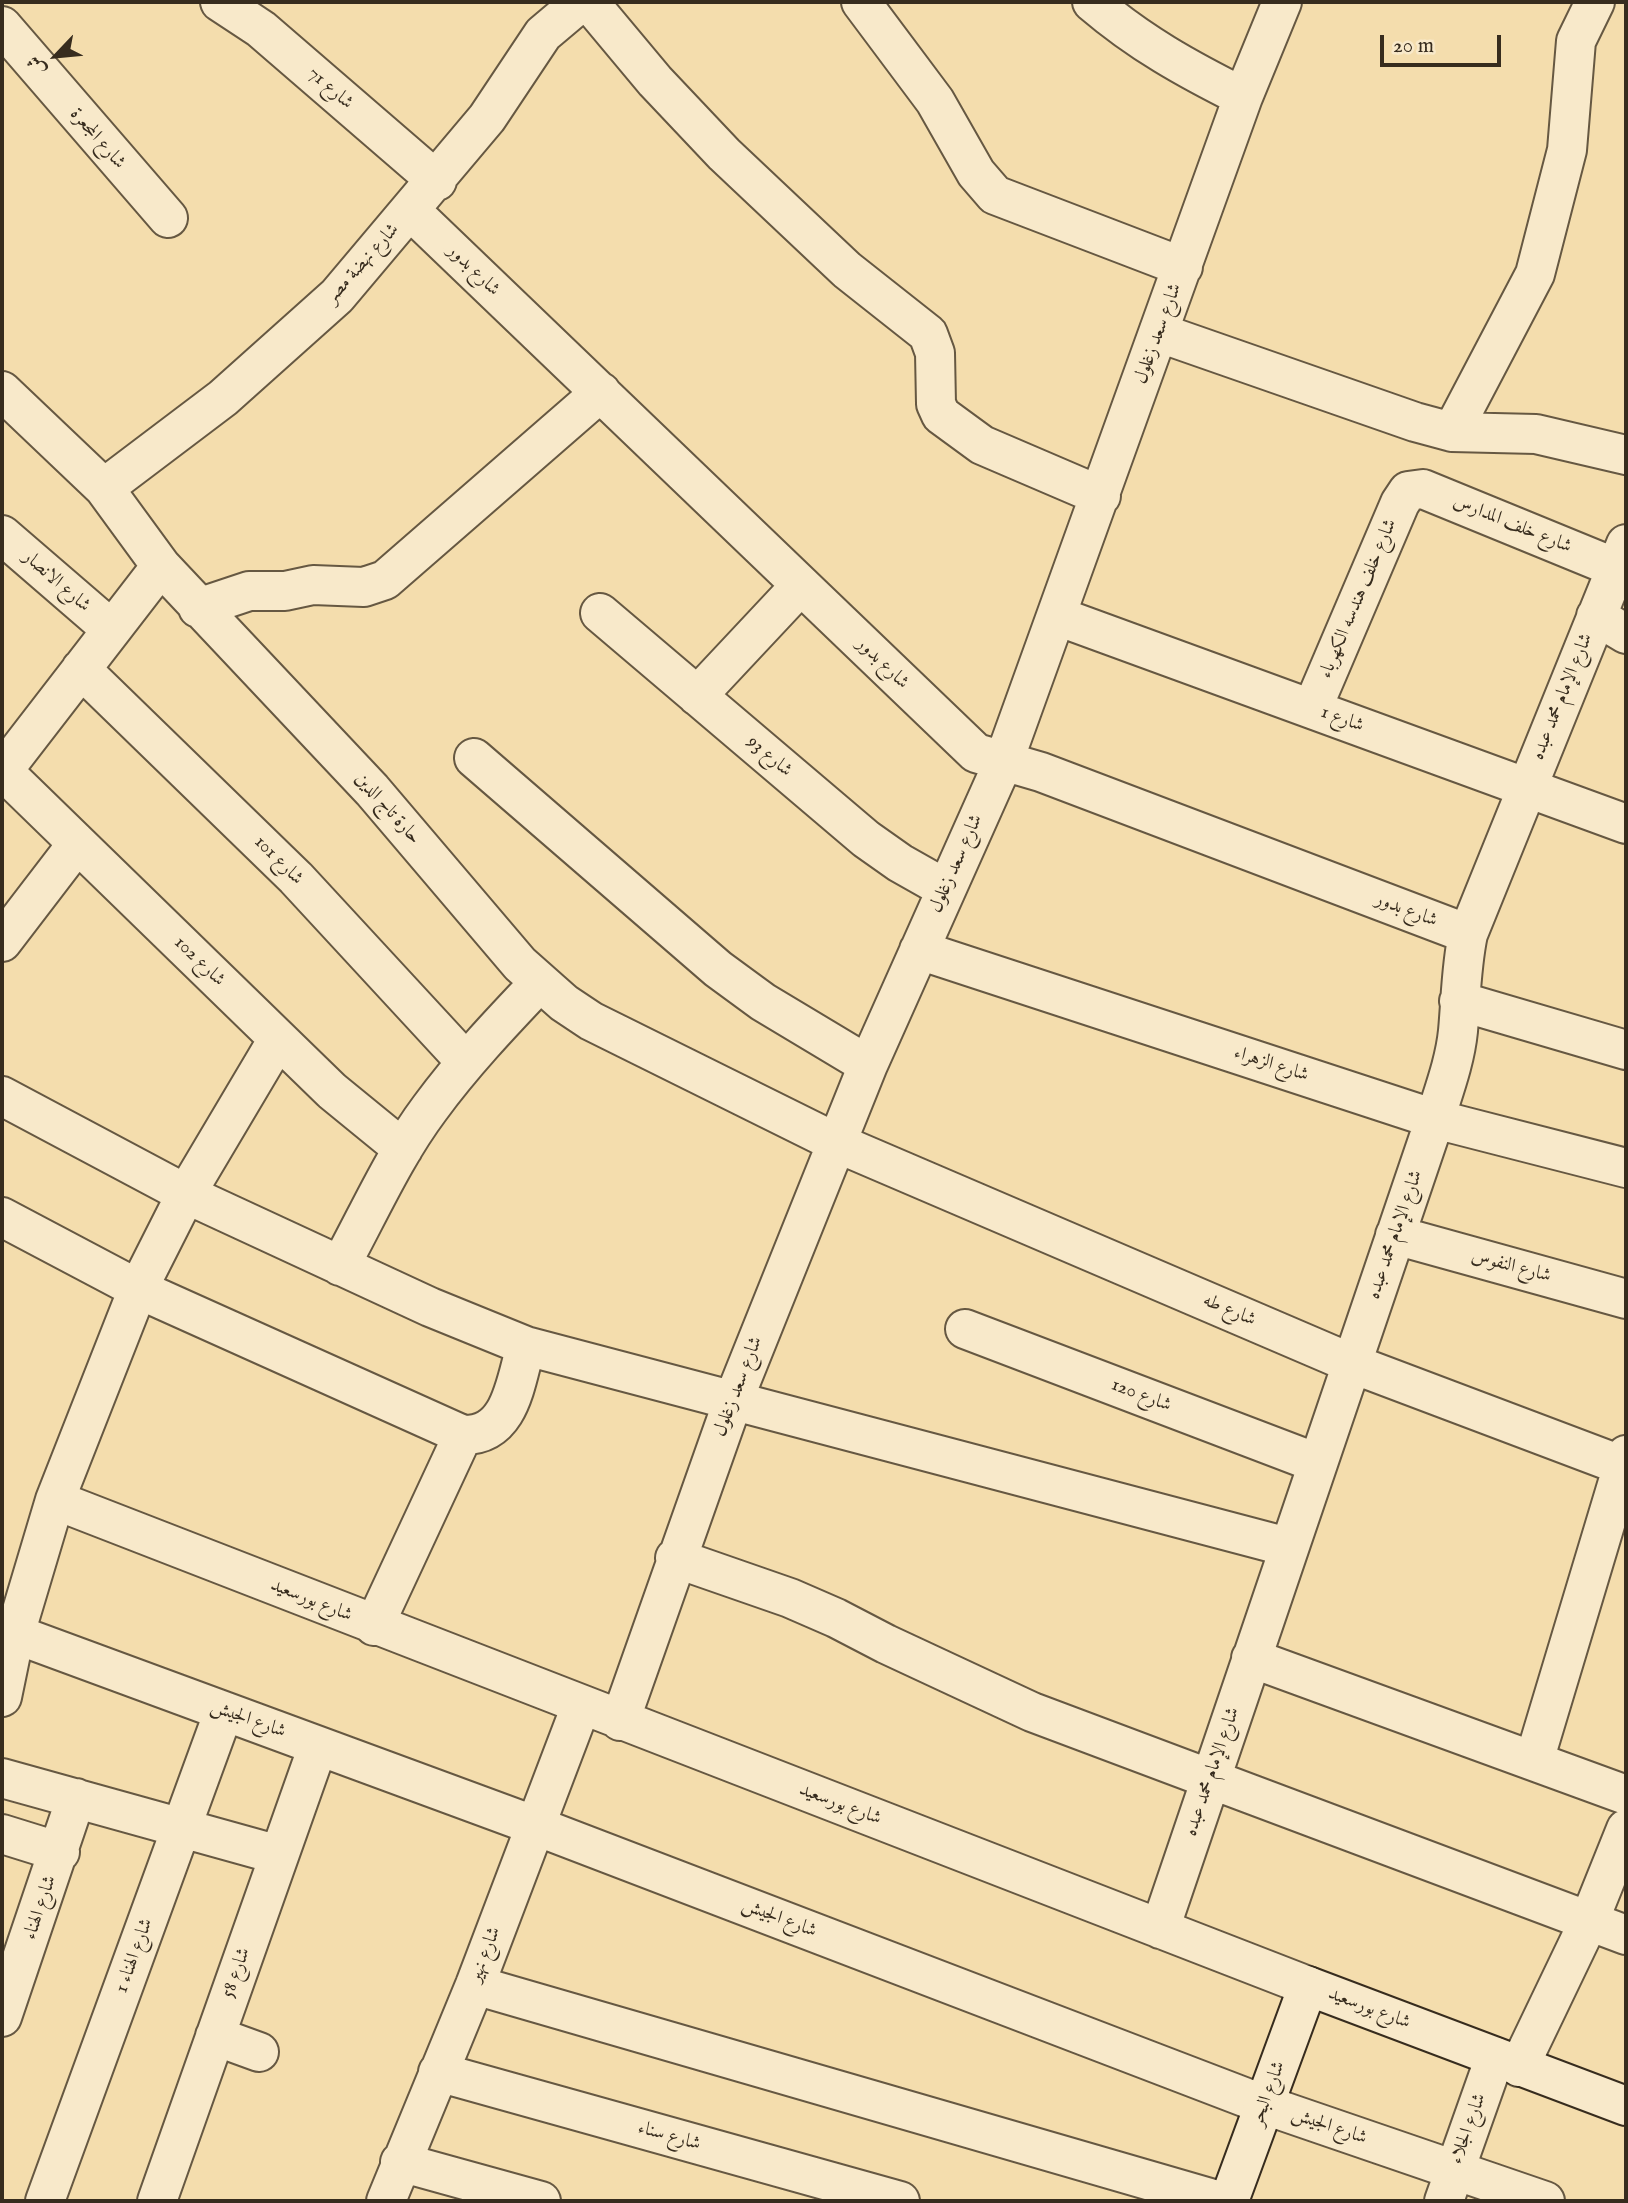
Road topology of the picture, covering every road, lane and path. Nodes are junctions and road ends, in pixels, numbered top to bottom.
1 (220, 2) edge
2 (581, 2) edge
3 (589, 2) edge
4 (861, 2) edge
5 (1092, 2) edge
6 (1282, 2) edge
7 (1595, 2) edge
8 (2, 26) edge
9 (1243, 97) junction
10 (437, 181) junction
11 (411, 211) junction
12 (168, 218) dead end
13 (1183, 267) junction
14 (1160, 333) junction
15 (2, 391) edge
16 (601, 393) junction
17 (1452, 432) junction
18 (1626, 454) edge
19 (104, 488) junction
20 (1408, 491) joint
21 (1101, 496) junction
22 (2, 535) edge
23 (1621, 556) edge
24 (161, 566) junction
25 (802, 585) junction
26 (198, 608) junction
27 (600, 613) dead end
28 (1057, 616) junction
29 (1611, 625) edge
30 (111, 629) junction
31 (81, 669) junction
32 (697, 695) junction
33 (1312, 709) junction
34 (474, 758) dead end
35 (1003, 763) junction
36 (2, 771) edge
37 (1527, 788) junction
38 (1626, 824) edge
39 (77, 844) junction
40 (946, 889) junction
41 (1468, 934) junction
42 (2, 942) edge
43 (919, 950) junction
44 (540, 983) junction
45 (1459, 1001) junction
46 (278, 1039) junction
47 (1626, 1049) edge
48 (466, 1062) junction
49 (868, 1065) junction
50 (2, 1096) edge
51 (1436, 1119) junction
52 (837, 1143) junction
53 (403, 1149) junction
54 (1626, 1168) edge
55 (186, 1194) junction
56 (2, 1217) edge
57 (1395, 1235) junction
58 (340, 1266) junction
59 (138, 1289) junction
60 (1626, 1299) edge
61 (965, 1329) dead end
62 (526, 1346) junction
63 (1353, 1364) junction
64 (733, 1401) junction
65 (463, 1434) junction
66 (1317, 1463) junction
67 (1625, 1463) edge
68 (55, 1500) junction
69 (1288, 1547) junction
70 (675, 1558) junction
71 (13, 1614) edge
72 (374, 1626) junction
73 (1251, 1658) junction
74 (2, 1697) edge
75 (581, 1706) junction
76 (224, 1711) junction
77 (620, 1721) junction
78 (318, 1746) junction
79 (1534, 1761) junction
80 (2, 1778) edge
81 (1210, 1779) junction
82 (1626, 1795) edge
83 (76, 1798) junction
84 (536, 1826) junction
85 (181, 1828) junction
86 (1626, 1829) edge
87 (2, 1834) edge
88 (60, 1853) junction
89 (279, 1856) junction
90 (1589, 1921) junction
91 (1160, 1929) junction
92 (1626, 1935) edge
93 (475, 1984) junction
94 (1308, 1986) junction
95 (2, 2017) edge
96 (215, 2036) junction
97 (259, 2052) dead end
98 (1507, 2062) junction
99 (438, 2072) junction
100 (1265, 2105) junction
101 (1626, 2105) edge
102 (400, 2162) junction
103 (1449, 2186) edge
104 (45, 2201) edge
105 (156, 2201) edge
106 (386, 2201) edge
107 (541, 2201) edge
108 (900, 2201) edge
109 (1220, 2201) edge
110 (1229, 2201) edge
111 (1545, 2201) edge

1 - 10 street, شارع 71
2 - 10 street, شارع نهضة مصر
3 - 21 street
4 - 13 street
5 - 9 street
6 - 9 street, شارع سعد زغلول
7 - 17 street
8 - 12 street, شارع المجعرة
9 - 13 street, شارع سعد زغلول
10 - 11 street, شارع نهضة مصر
11 - 16 street, شارع بدور
11 - 19 street, شارع نهضة مصر
13 - 14 street, شارع سعد زغلول
14 - 17 street
14 - 21 street, شارع سعد زغلول
15 - 19 street, حارة تاج الدين
16 - 25 street, شارع بدور
16 - 26 street
17 - 18 street
19 - 24 street, حارة تاج الدين
20 - 23 street, شارع خلف المدارس
20 - 33 street, شارع خلف هندسه الكهرباء
21 - 28 street, شارع سعد زغلول
22 - 30 street, شارع الانصار
23 - 29 street, شارع الإمام محمد عبده
24 - 26 street, حارة تاج الدين
24 - 30 street
25 - 32 street
25 - 35 street, شارع بدور
26 - 44 street, حارة تاج الدين
27 - 32 street, شارع 93
28 - 33 street, شارع 1
28 - 35 street, شارع سعد زغلول
29 - 37 street, شارع الإمام محمد عبده
30 - 31 street
31 - 36 street
31 - 48 street, شارع 101
32 - 40 street, شارع 93
33 - 37 street, شارع 1
34 - 49 street
35 - 40 street, شارع سعد زغلول
35 - 41 street, شارع بدور
36 - 39 street, شارع 102
37 - 38 street, شارع 1
37 - 41 street, شارع الإمام محمد عبده
39 - 42 street
39 - 46 street, شارع 102
40 - 43 street, شارع سعد زغلول
41 - 45 street, شارع الإمام محمد عبده
43 - 49 street, شارع سعد زغلول
43 - 51 street, شارع الزهراء
44 - 48 street
44 - 52 street, حارة تاج الدين
45 - 47 street
45 - 51 street, شارع الإمام محمد عبده
46 - 53 street, شارع 102
46 - 55 street
48 - 53 street
49 - 52 street, شارع سعد زغلول
50 - 55 street
51 - 54 street, شارع الزهراء
51 - 57 street, شارع الإمام محمد عبده
52 - 63 street, شارع طه
52 - 64 street, شارع سعد زغلول
53 - 58 street
55 - 58 street
55 - 59 street
56 - 59 street
57 - 60 street, شارع النفوس
57 - 63 street, شارع الإمام محمد عبده
58 - 62 street
59 - 65 street
59 - 68 street
61 - 66 street, شارع 120
62 - 64 street
62 - 65 street
63 - 66 street, شارع الإمام محمد عبده
63 - 67 street, شارع طه
64 - 69 street
64 - 70 street, شارع سعد زغلول
65 - 72 street
66 - 69 street, شارع الإمام محمد عبده
67 - 79 street
68 - 71 street
68 - 72 street, شارع بورسعيد
69 - 73 street, شارع الإمام محمد عبده
70 - 77 street, شارع سعد زغلول
70 - 81 street
71 - 74 street
71 - 76 street, شارع الجيش
72 - 75 street, شارع بورسعيد
73 - 79 street
73 - 81 street, شارع الإمام محمد عبده
75 - 77 street, شارع بورسعيد
75 - 84 street, شارع نهير
76 - 78 street, شارع الجيش
76 - 85 street, شارع الهناء 1
77 - 91 street, شارع بورسعيد
78 - 84 street, شارع الجيش
78 - 89 street, شارع 58
79 - 82 street
80 - 83 street
81 - 90 street
81 - 91 street, شارع الإمام محمد عبده
83 - 85 street
83 - 88 street, شارع الهناء
84 - 93 street, شارع نهير
84 - 100 street, شارع الجيش
85 - 89 street
85 - 104 street, شارع الهناء 1
86 - 90 street, شارع الجلاء
87 - 88 street
88 - 95 street, شارع الهناء
89 - 96 street, شارع 58
90 - 92 street
90 - 98 street, شارع الجلاء
91 - 94 street, شارع بورسعيد
93 - 99 street, شارع نهير
93 - 109 street
94 - 98 street, شارع بورسعيد
94 - 100 street, شارع البحر
96 - 97 street
96 - 105 street, شارع 58
98 - 101 street, شارع بورسعيد
98 - 103 street, شارع الجلاء
99 - 102 street, شارع نهير
99 - 108 street, شارع سناء
100 - 103 street, شارع الجيش
100 - 110 street, شارع البحر
102 - 106 street, شارع نهير
102 - 107 street
103 - 111 street, شارع الجيش

